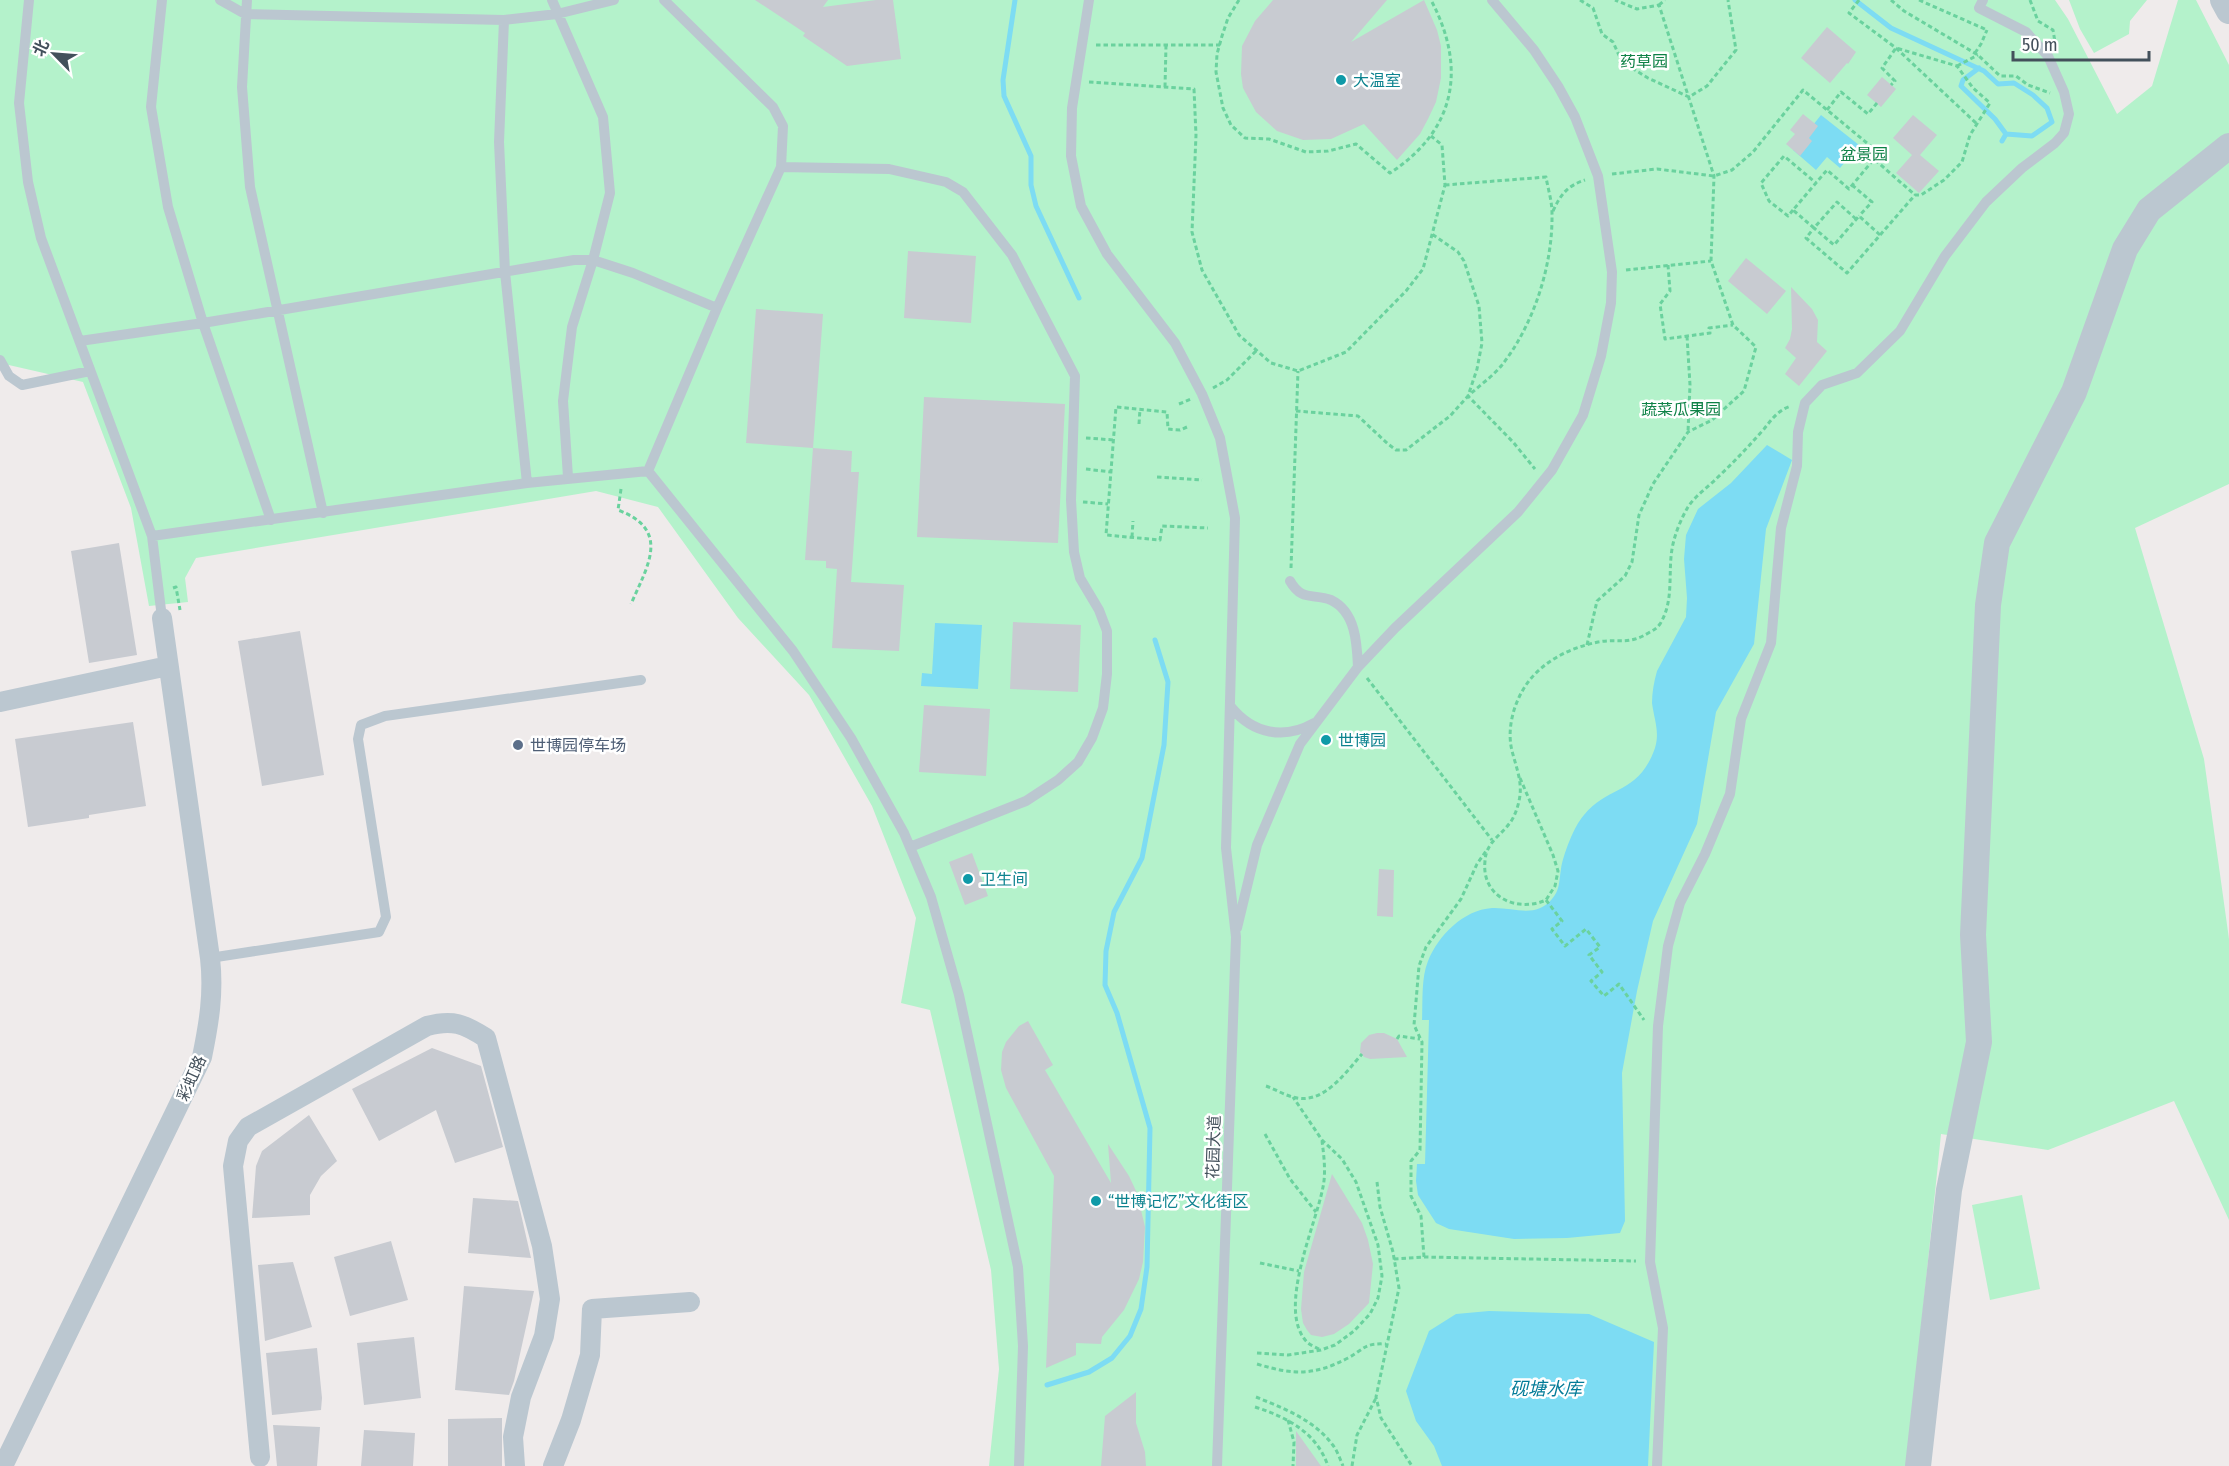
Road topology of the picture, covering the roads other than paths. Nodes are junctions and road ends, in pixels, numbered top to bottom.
1 (29, 0) edge
2 (162, 0) edge
3 (220, 0) edge
4 (247, 0) edge
5 (552, 0) edge
6 (614, 0) edge
7 (664, 0) edge
8 (1089, 0) edge
9 (1492, 0) edge
10 (1983, 0) edge
11 (2223, 0) edge
12 (2229, 11) edge
13 (245, 14) junction
14 (557, 14) junction
15 (504, 20) junction
16 (2229, 146) edge
17 (782, 167) junction
18 (593, 260) junction
19 (505, 272) junction
20 (717, 308) junction
21 (278, 310) junction
22 (203, 323) junction
23 (80, 341) junction
24 (0, 360) edge
25 (90, 371) junction
26 (648, 471) junction
27 (568, 477) junction
28 (527, 483) junction
29 (323, 513) junction
30 (271, 520) junction
31 (152, 536) junction
32 (1290, 581) road end
33 (162, 618) joint
34 (168, 666) junction
35 (1358, 667) junction
36 (641, 680) dead end
37 (0, 702) edge
38 (1231, 707) junction
39 (1317, 721) junction
40 (910, 847) junction
41 (1236, 937) junction
42 (210, 958) junction
43 (690, 1302) dead end
44 (260, 1457) dead end
45 (3, 1466) edge
46 (515, 1466) edge
47 (553, 1466) edge
48 (1019, 1466) edge
49 (1217, 1466) edge
50 (1657, 1466) edge
51 (1918, 1466) edge

1 - 23 lane
2 - 22 lane
3 - 13 lane
4 - 13 lane
5 - 14 lane
6 - 14 lane
7 - 17 lane
8 - 38 lane
9 - 35 lane
10 - 50 lane
11 - 12 street
13 - 15 lane
13 - 21 lane
14 - 15 lane
14 - 18 lane
15 - 19 lane
16 - 51 street
17 - 20 lane
17 - 40 lane
18 - 19 lane
18 - 20 lane
18 - 27 lane
19 - 21 lane
19 - 28 lane
20 - 26 lane
21 - 22 lane
21 - 29 lane
22 - 23 lane
22 - 30 lane
23 - 25 lane
24 - 25 lane
25 - 31 lane
26 - 27 lane
26 - 40 lane
27 - 28 lane
28 - 29 lane
29 - 30 lane
30 - 31 lane
31 - 33 lane
32 - 35 lane
33 - 34 street, 彩虹路
34 - 37 street
34 - 42 street, 彩虹路
35 - 39 lane
36 - 42 lane
38 - 39 lane
38 - 41 lane
39 - 41 lane
40 - 48 lane
41 - 49 lane, 花园大道
42 - 45 street, 彩虹路
43 - 47 street
44 - 46 street

